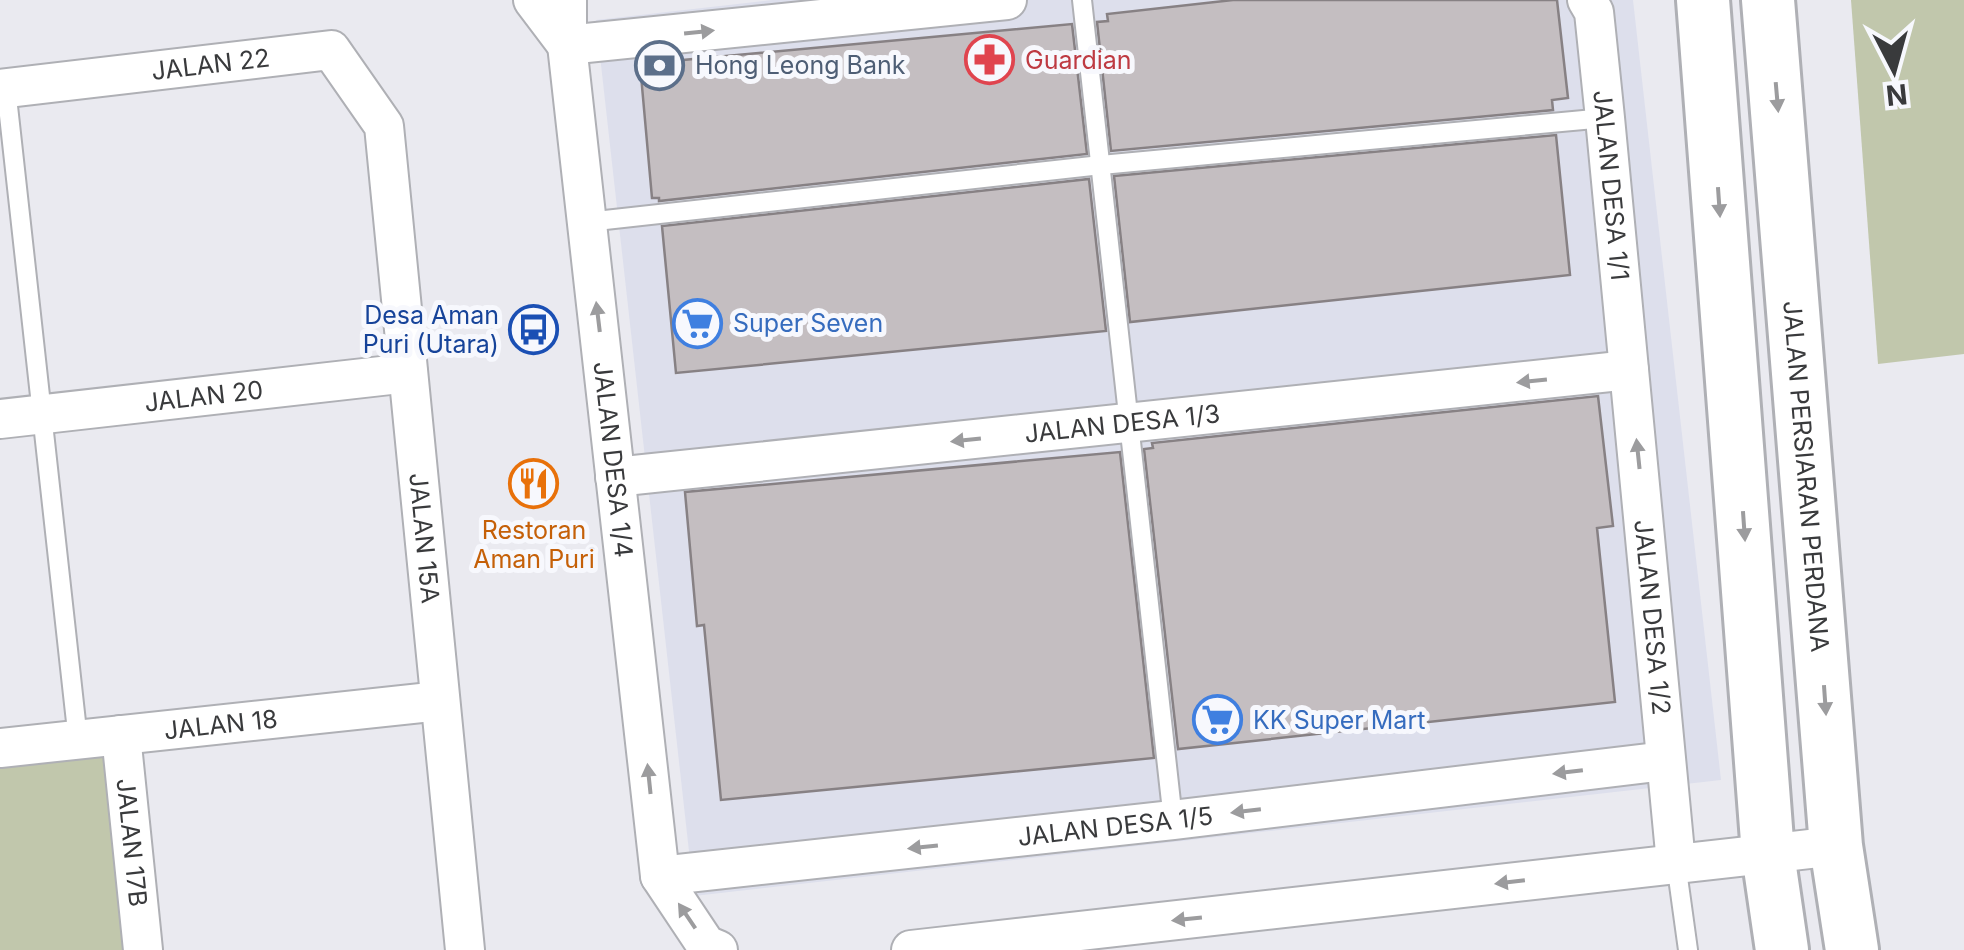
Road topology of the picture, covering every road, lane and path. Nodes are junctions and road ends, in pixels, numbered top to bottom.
1 (532, 0) edge
2 (568, 0) edge
3 (1006, 0) edge
4 (1082, 0) edge
5 (1586, 0) edge
6 (1703, 0) edge
7 (1768, 0) edge
8 (567, 45) junction
9 (3, 88) edge
10 (1605, 118) junction
11 (384, 126) joint
12 (1100, 165) junction
13 (586, 222) junction
14 (1630, 370) junction
15 (408, 373) junction
16 (42, 414) junction
17 (0, 418) edge
18 (1129, 423) junction
19 (615, 477) junction
20 (440, 701) junction
21 (121, 735) junction
22 (78, 740) junction
23 (0, 748) edge
24 (1665, 761) junction
25 (1174, 820) junction
26 (1836, 846) junction
27 (1768, 854) junction
28 (1676, 863) junction
29 (660, 876) junction
30 (142, 950) edge
31 (465, 950) edge
32 (718, 950) edge
33 (912, 950) edge
34 (1688, 950) edge
35 (1782, 950) edge
36 (1852, 950) edge

1 - 8 street
2 - 8 street, JALAN DESA 1/4
8 -> 3 street
4 - 12 lane
5 - 10 street, JALAN DESA 1/1
6 -> 27 street
7 -> 26 street, JALAN PERSIARAN PERDANA
8 - 13 street, JALAN DESA 1/4
9 - 11 street, JALAN 22
9 - 16 lane
10 - 12 lane
10 - 14 street, JALAN DESA 1/1
11 - 15 street, JALAN 15A
12 - 13 lane
12 - 18 lane
19 -> 13 street, JALAN DESA 1/4
14 -> 18 street, JALAN DESA 1/3
24 -> 14 street, JALAN DESA 1/2
15 - 16 street, JALAN 20
15 - 20 street, JALAN 15A
16 - 17 street, JALAN 20
16 - 22 lane
18 -> 19 street, JALAN DESA 1/3
18 - 25 lane
29 -> 19 street, JALAN DESA 1/4
20 - 21 street, JALAN 18
20 - 31 street, JALAN 15A
21 - 22 street, JALAN 18
21 - 30 street, JALAN 17B
22 - 23 street, JALAN 18
24 -> 25 street, JALAN DESA 1/5
24 - 28 street, JALAN DESA 1/2
25 -> 29 street, JALAN DESA 1/5
26 - 27 street
26 - 36 street, JALAN PERSIARAN PERDANA
27 - 28 street
27 - 35 street
28 -> 33 street
28 - 34 lane
32 -> 29 street

